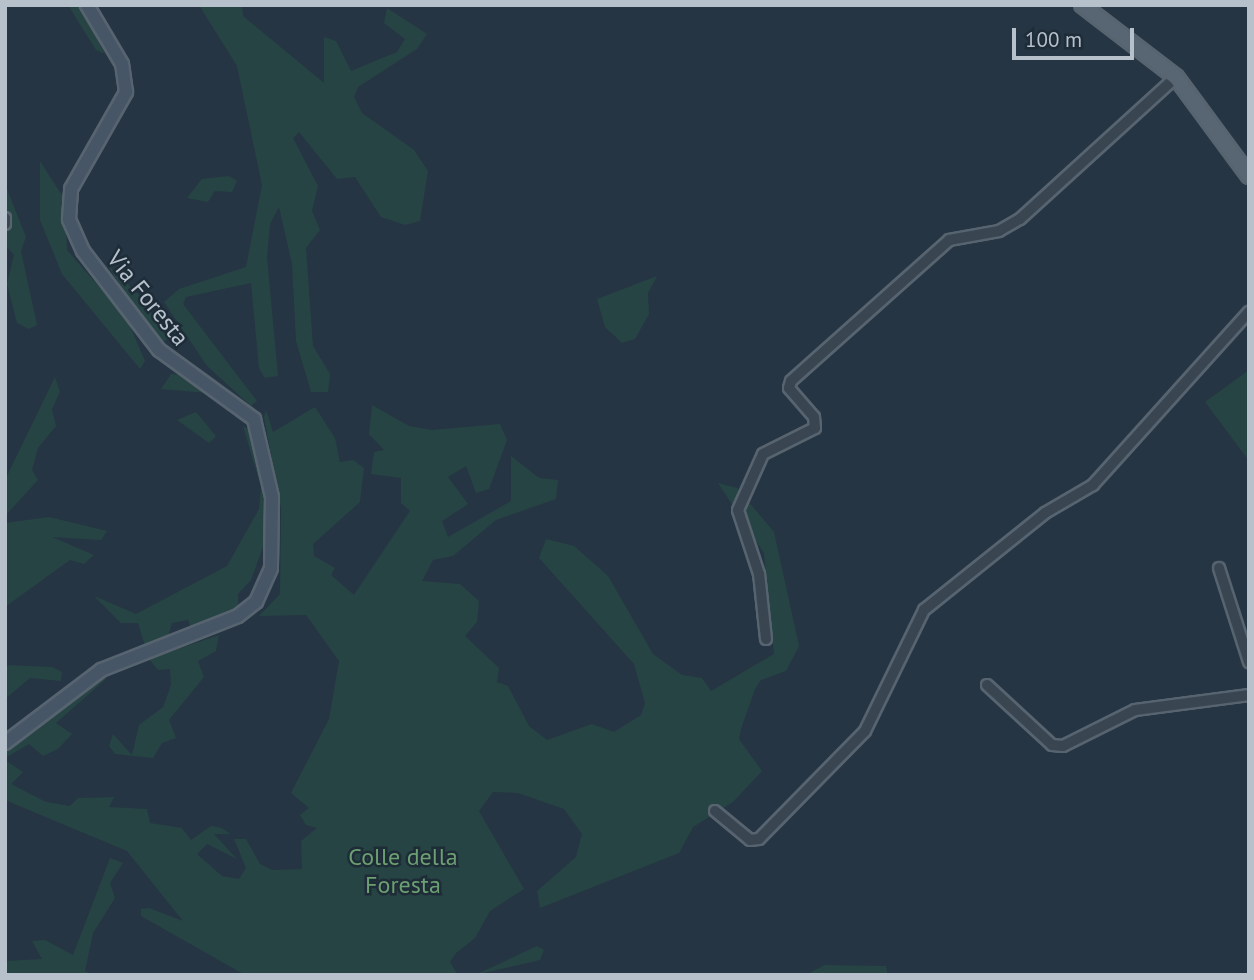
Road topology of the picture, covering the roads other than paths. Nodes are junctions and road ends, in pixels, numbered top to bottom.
1 (87, 5) edge
2 (1082, 5) edge
3 (1176, 77) junction
4 (1249, 176) edge
5 (1249, 312) edge
6 (1219, 568) dead end
7 (766, 639) dead end
8 (1249, 662) edge
9 (987, 685) dead end
10 (1249, 695) edge
11 (5, 743) edge
12 (715, 811) dead end

1 - 11 main road, Via Foresta
2 - 3 main road
3 - 4 main road
3 - 7 street
5 - 12 street
6 - 8 street
9 - 10 street

